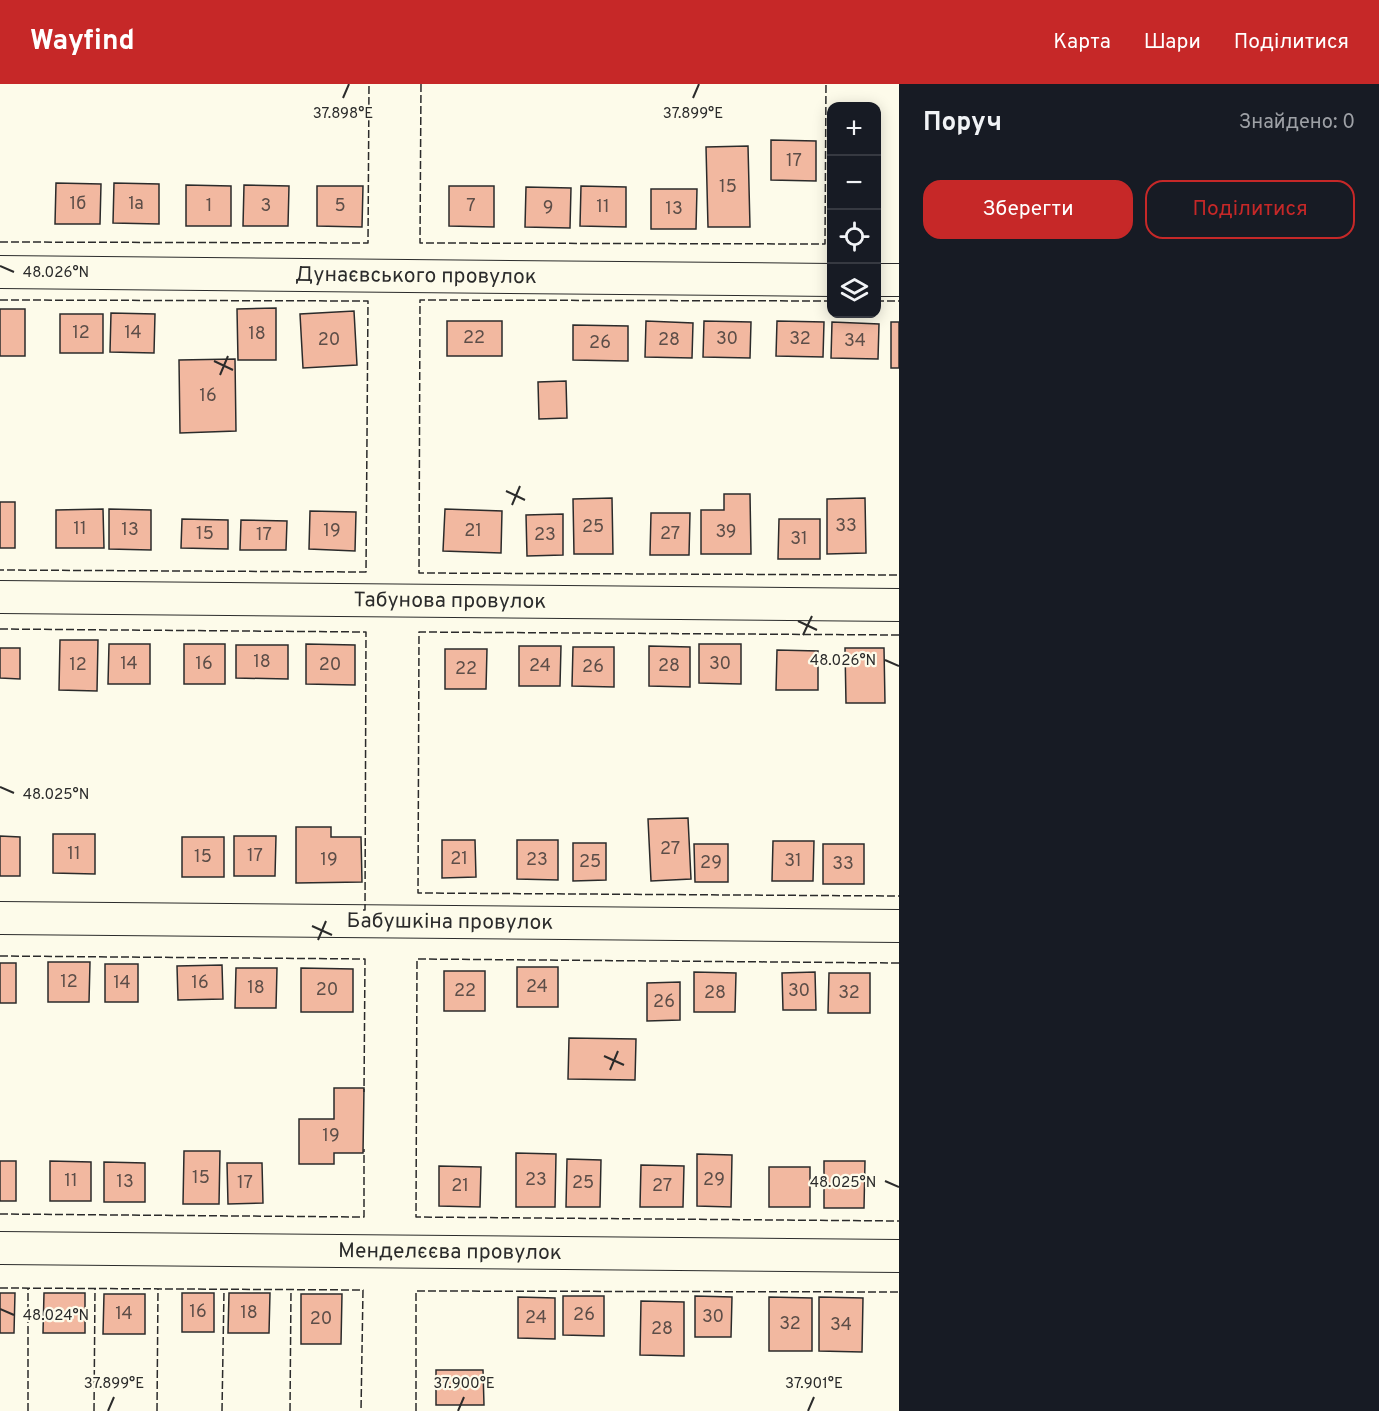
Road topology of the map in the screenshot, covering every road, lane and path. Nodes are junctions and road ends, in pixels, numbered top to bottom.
1 (0, 272) edge
2 (827, 280) edge
3 (881, 280) edge
4 (899, 280) edge
5 (0, 597) edge
6 (899, 605) edge
7 (0, 918) edge
8 (899, 926) edge
9 (0, 1248) edge
10 (899, 1256) edge

1 - 2 street, Дунаєвського провулок
3 - 4 street
5 - 6 street, Табунова провулок
7 - 8 street, Бабушкіна провулок
9 - 10 street, Менделєєва провулок

